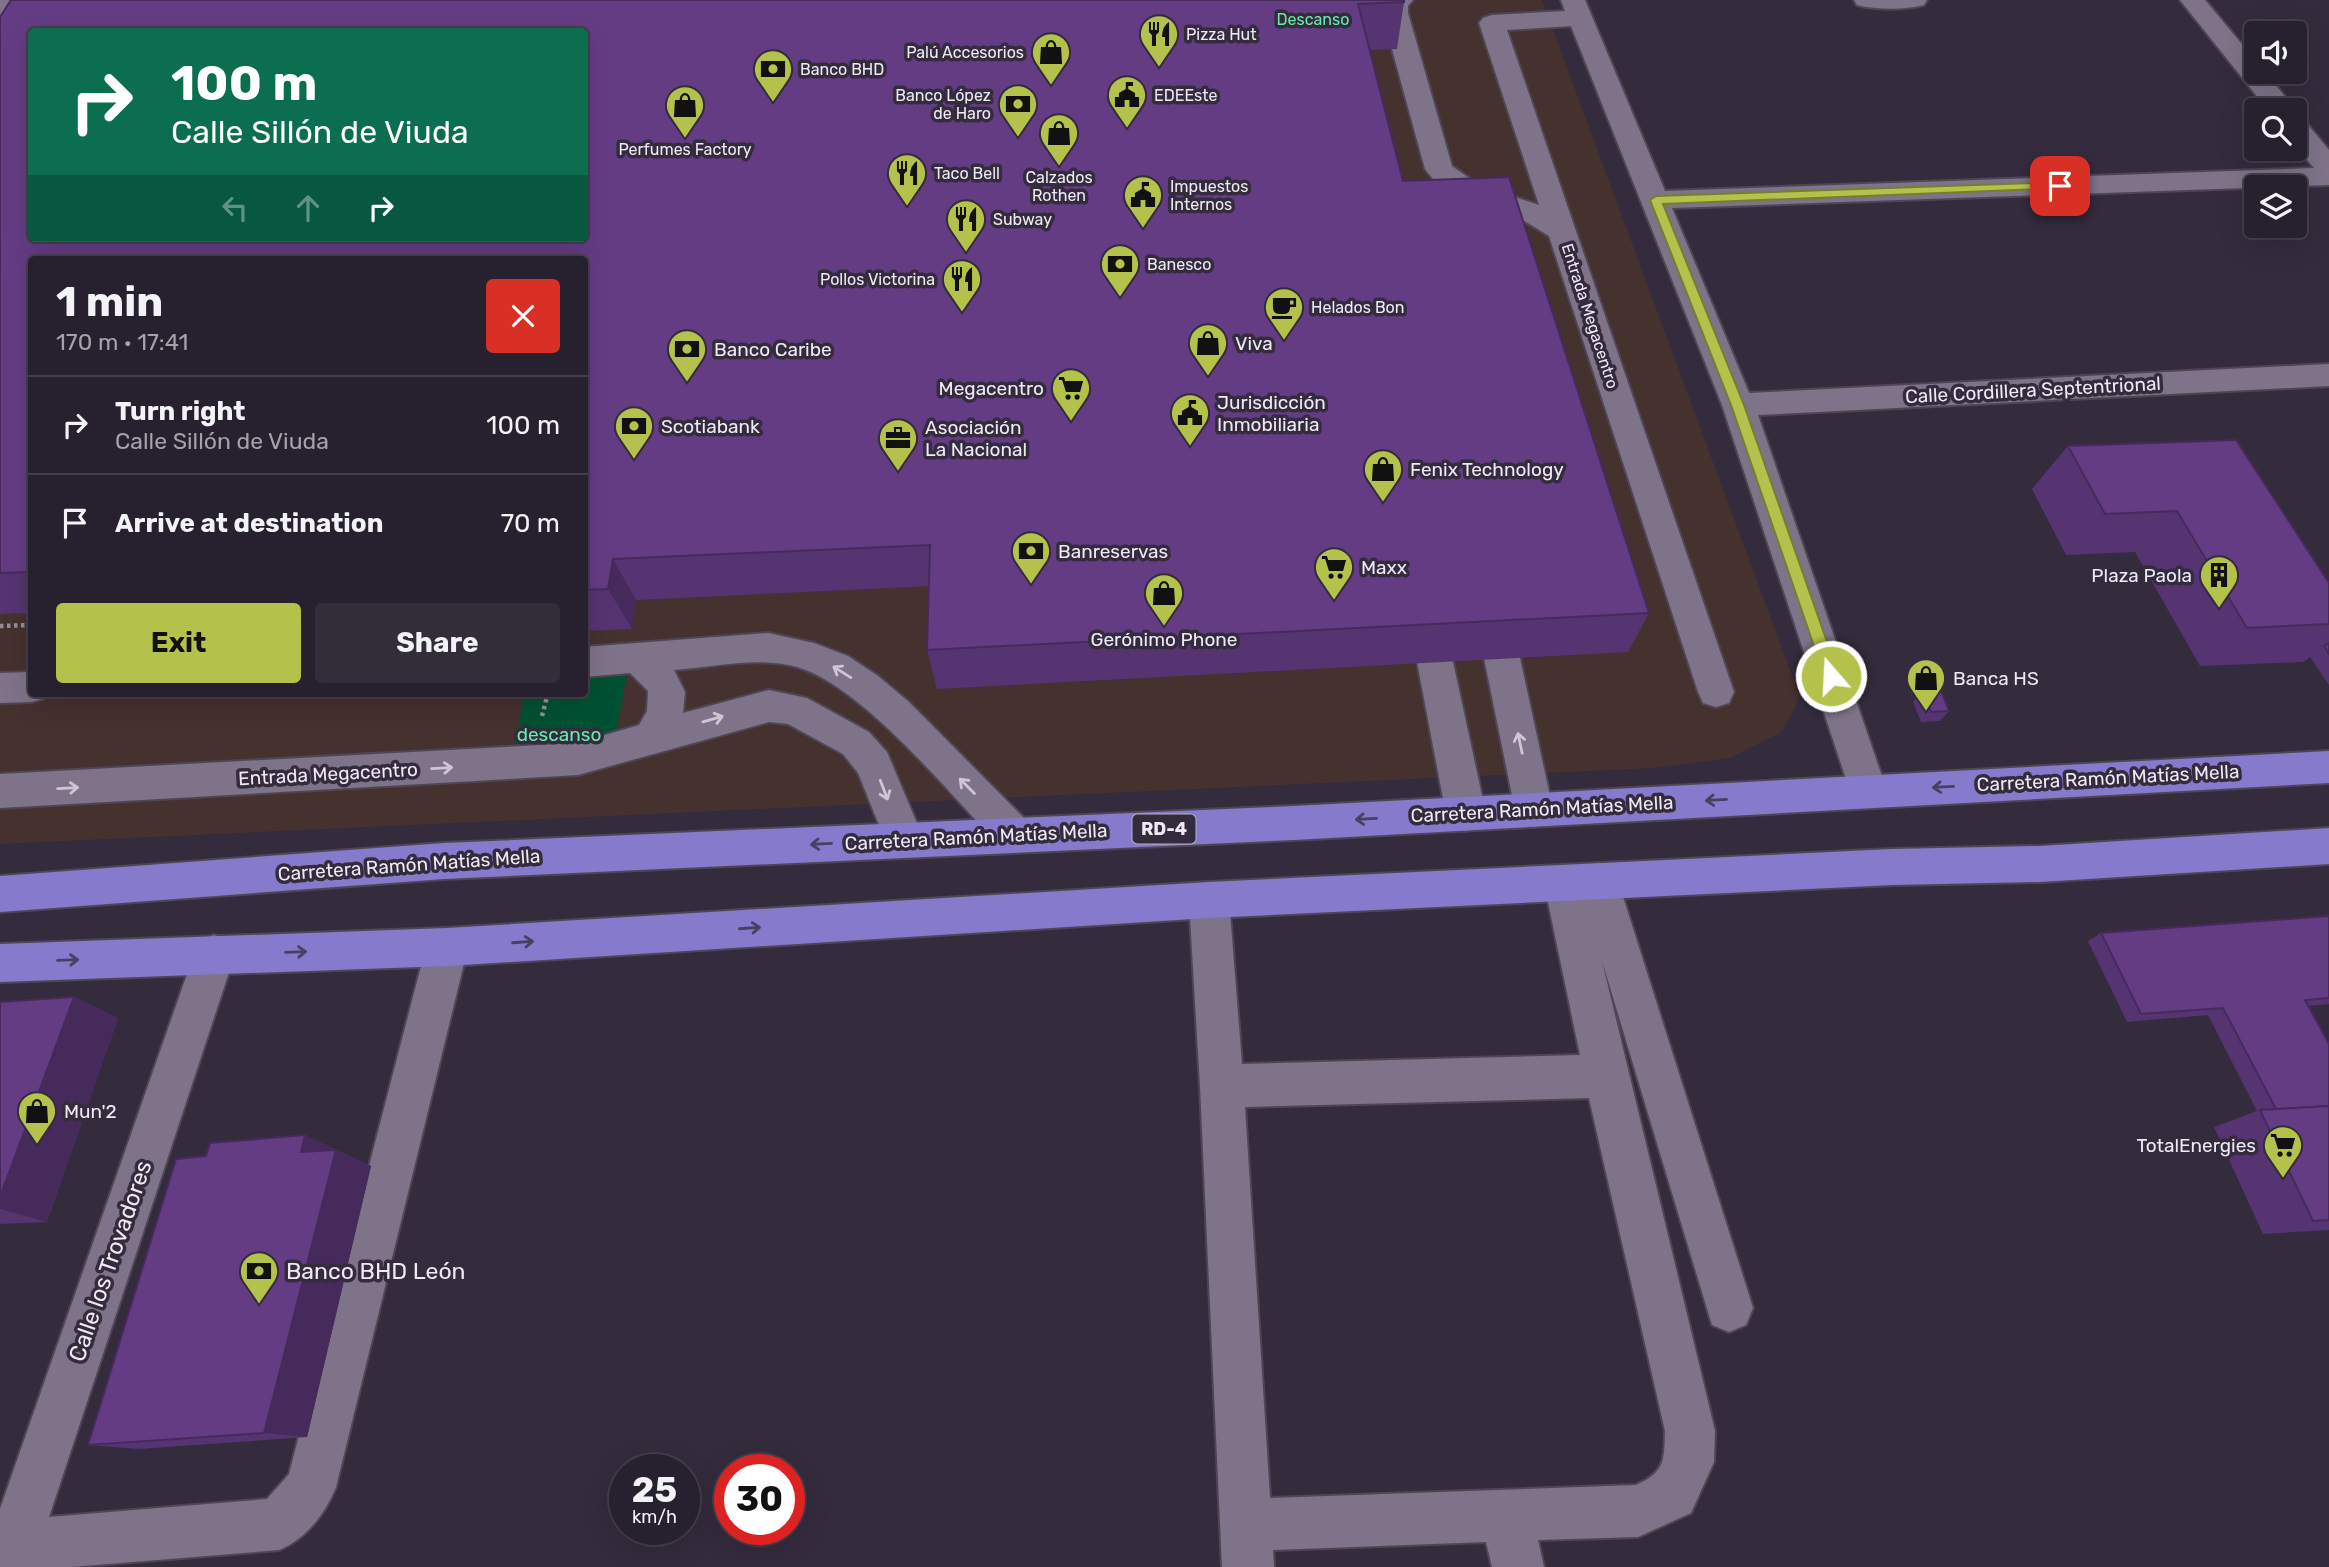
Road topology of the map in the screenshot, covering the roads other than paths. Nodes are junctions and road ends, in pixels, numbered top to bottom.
1 (10, 0) edge
2 (1401, 0) edge
3 (1866, 0) edge
4 (1914, 0) edge
5 (2192, 0) edge
6 (1576, 9) edge
7 (1489, 11) edge
8 (0, 25) edge
9 (2272, 98) edge
10 (2307, 141) edge
11 (2329, 168) edge
12 (2329, 176) edge
13 (1656, 200) junction
14 (1563, 232) junction
15 (2329, 375) edge
16 (1738, 405) junction
17 (636, 658) junction
18 (1502, 658) edge
19 (588, 662) edge
20 (1435, 662) edge
21 (28, 687) edge
22 (0, 688) edge
23 (1716, 692) dead end
24 (653, 736) junction
25 (2329, 767) edge
26 (0, 791) edge
27 (1868, 791) junction
28 (1534, 810) junction
29 (1466, 814) junction
30 (1015, 835) junction
31 (904, 840) junction
32 (2329, 846) edge
33 (1581, 882) junction
34 (0, 894) edge
35 (1209, 900) junction
36 (447, 947) junction
37 (214, 954) junction
38 (0, 963) edge
39 (1606, 1076) junction
40 (1222, 1086) junction
41 (1729, 1308) dead end
42 (1506, 1514) junction
43 (1246, 1546) edge
44 (10, 1557) edge
45 (1518, 1567) edge

1 - 8 street
2 - 14 street
3 - 4 street
5 - 9 street
6 - 7 street, Entrada Megacentro
6 - 13 street
7 - 14 street, Entrada Megacentro
10 - 11 street
12 - 13 street
13 - 16 street
14 - 23 street, Entrada Megacentro
15 - 16 street, Calle Cordillera Septentrional
16 - 27 street
17 - 19 street
17 - 24 street
30 -> 17 street
28 -> 18 street
20 - 29 street
21 - 22 street
26 -> 24 street, Entrada Megacentro
24 -> 31 street, Entrada Megacentro
25 -> 27 main road, Carretera Ramón Matías Mella / RD-4
27 -> 28 main road, Carretera Ramón Matías Mella / RD-4
28 - 29 main road, Carretera Ramón Matías Mella / RD-4
29 -> 30 main road, Carretera Ramón Matías Mella / RD-4
30 - 31 main road, Carretera Ramón Matías Mella / RD-4
31 -> 34 main road, Carretera Ramón Matías Mella / RD-4
32 - 33 main road
33 - 35 main road
33 - 39 street
33 - 41 street
36 -> 35 main road
35 - 40 street
37 -> 36 main road
36 - 44 street
38 -> 37 main road
37 - 44 street, Calle los Trovadores
39 - 40 street
39 - 42 street
40 - 43 street
42 - 43 street
42 - 45 street

